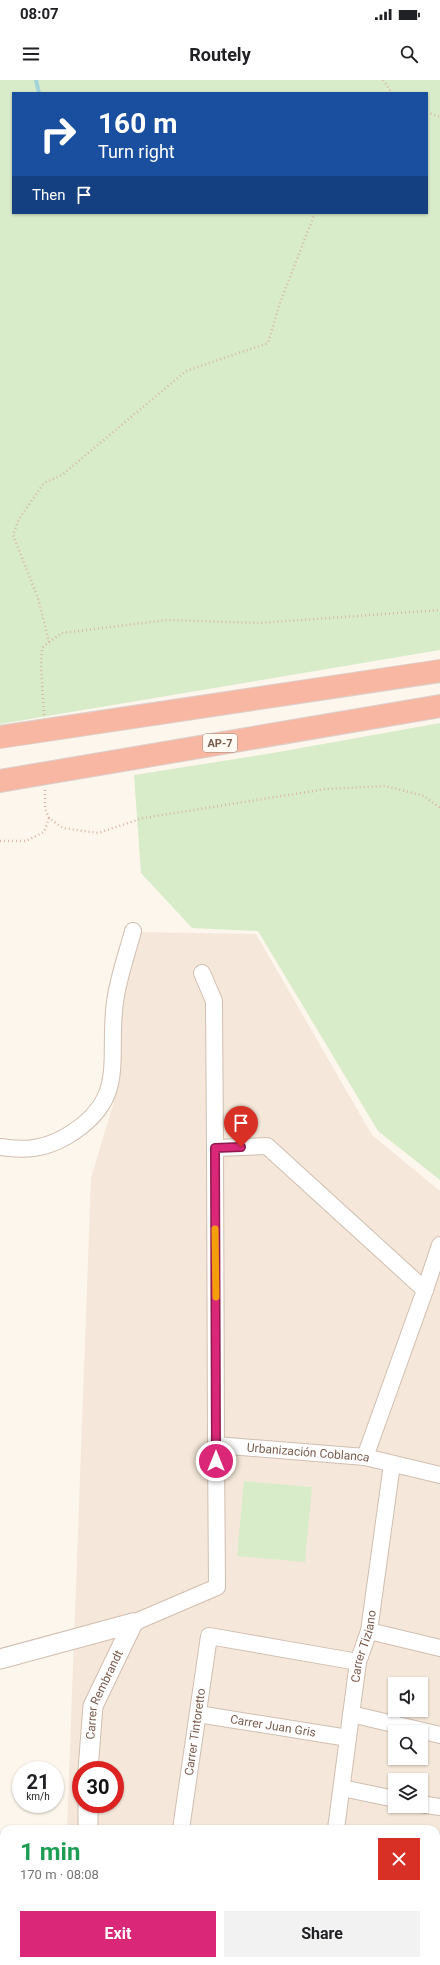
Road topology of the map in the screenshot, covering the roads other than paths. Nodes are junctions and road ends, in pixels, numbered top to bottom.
1 (440, 671) edge
2 (440, 706) edge
3 (0, 737) edge
4 (0, 781) edge
5 (133, 931) dead end
6 (202, 973) dead end
7 (0, 1147) edge
8 (215, 1148) junction
9 (440, 1245) edge
10 (424, 1290) junction
11 (216, 1445) junction
12 (365, 1457) junction
13 (392, 1464) junction
14 (440, 1475) edge
15 (133, 1624) junction
16 (369, 1631) junction
17 (440, 1648) edge
18 (0, 1659) edge
19 (358, 1662) junction
20 (198, 1714) junction
21 (351, 1714) junction
22 (440, 1735) edge
23 (348, 1738) junction
24 (89, 1761) edge
25 (342, 1788) junction
26 (388, 1798) edge
27 (428, 1805) edge
28 (440, 1807) edge
29 (88, 1813) edge
30 (88, 1825) edge
31 (182, 1825) edge
32 (337, 1825) edge

1 - 3 highway
2 - 4 highway, AP-7
5 - 7 street
6 - 8 street
8 - 10 street
8 - 11 street
9 - 10 street
10 - 12 street
11 - 12 street, Urbanización Coblanca
11 - 15 street
12 - 13 street, Urbanización Coblanca
13 - 14 street, Urbanización Coblanca
13 - 16 street, Carrer Tiziano
15 - 18 street
15 - 24 street, Carrer Rembrandt
16 - 17 street
16 - 19 street, Carrer Tiziano
19 - 20 street, Carrer Tintoretto
19 - 21 street, Carrer Tiziano
20 - 23 street, Carrer Juan Gris
20 - 31 street, Carrer Tintoretto
21 - 22 street
21 - 23 street, Carrer Tiziano
23 - 25 street, Carrer Tiziano
25 - 26 street
25 - 32 street, Carrer Tiziano
27 - 28 street
29 - 30 street

